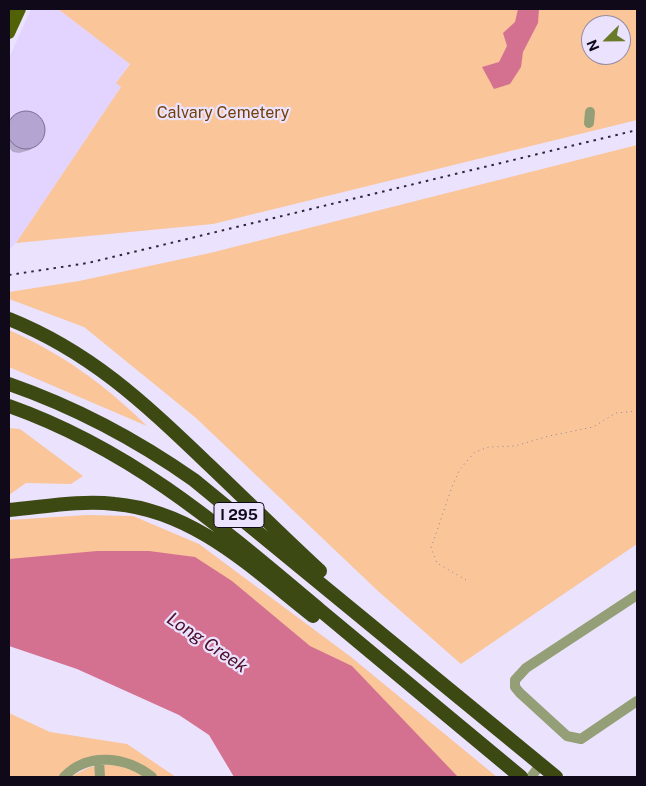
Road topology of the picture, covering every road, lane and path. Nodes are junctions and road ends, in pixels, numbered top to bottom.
1 (10, 9) edge
2 (20, 9) edge
3 (9, 12) edge
4 (9, 33) edge
5 (9, 319) edge
6 (9, 384) edge
7 (9, 406) edge
8 (637, 411) edge
9 (9, 510) edge
10 (466, 580) dead end
11 (637, 595) edge
12 (396, 674) junction
13 (444, 685) junction
14 (637, 701) edge
15 (99, 760) junction
16 (541, 764) junction
17 (64, 777) edge
18 (100, 777) edge
19 (152, 777) edge
20 (521, 777) edge
21 (531, 777) edge
22 (556, 777) edge

1 - 3 main road
2 - 4 main road
5 - 13 highway
6 - 13 highway, I 295
7 - 12 highway, I 295
8 - 10 path
9 - 12 highway
11 - 14 street
12 - 20 highway, I 295
13 - 16 highway, I 295
15 - 17 street
15 - 18 street
15 - 19 street
16 - 21 street
16 - 22 highway, I 295

